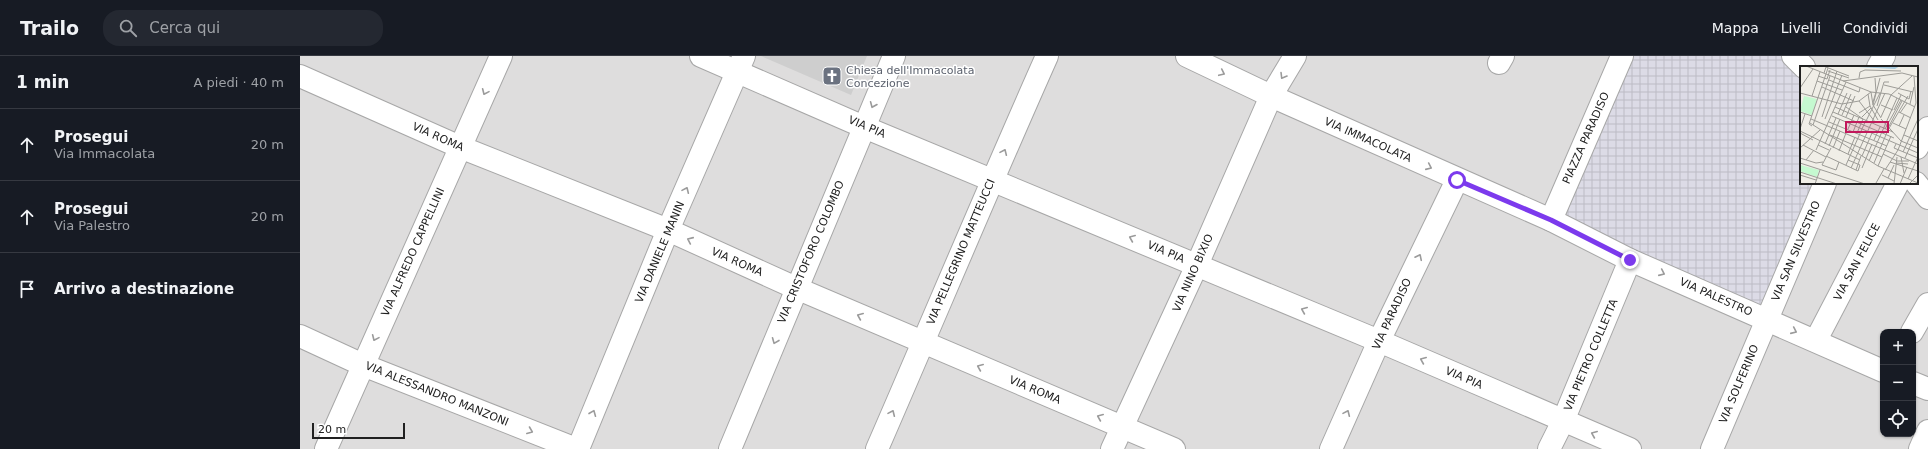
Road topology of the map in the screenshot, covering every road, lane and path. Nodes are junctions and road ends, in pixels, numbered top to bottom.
1 (501, 56) edge
2 (701, 56) edge
3 (894, 56) edge
4 (1047, 56) edge
5 (1187, 56) edge
6 (1295, 56) edge
7 (1622, 56) edge
8 (1793, 56) edge
9 (1884, 56) edge
10 (741, 63) edge
11 (1803, 66) edge
12 (1879, 66) edge
13 (300, 76) edge
14 (1271, 96) junction
15 (864, 127) junction
16 (1928, 128) edge
17 (1918, 146) edge
18 (460, 147) junction
19 (992, 180) junction
20 (1457, 180) junction
21 (1824, 184) edge
22 (1897, 184) edge
23 (1917, 184) edge
24 (1928, 198) edge
25 (1551, 220) junction
26 (668, 230) junction
27 (1630, 260) junction
28 (1197, 265) junction
29 (796, 288) junction
30 (1928, 304) edge
31 (1767, 319) junction
32 (1914, 329) edge
33 (300, 336) edge
34 (1816, 340) junction
35 (1379, 341) junction
36 (924, 343) junction
37 (363, 365) junction
38 (1880, 369) edge
39 (1916, 384) edge
40 (1928, 389) edge
41 (1563, 421) junction
42 (1121, 427) junction
43 (1928, 431) edge
44 (326, 449) edge
45 (577, 449) edge
46 (730, 449) edge
47 (877, 449) edge
48 (1112, 449) edge
49 (1174, 449) edge
50 (1331, 449) edge
51 (1549, 449) edge
52 (1630, 449) edge
53 (1712, 449) edge
54 (1920, 449) edge

1 -> 18 street, VIA ALFREDO CAPPELLINI
2 - 10 street, VIA PIA
3 -> 15 street, VIA CRISTOFORO COLOMBO
19 -> 4 street, VIA PELLEGRINO MATTEUCCI
5 -> 14 street, VIA IMMACOLATA
6 -> 14 street, VIA NINO BIXIO
7 - 25 street, PIAZZA PARADISO
8 - 11 street
9 - 12 street
10 - 15 street, VIA PIA
26 -> 10 street, VIA DANIELE MANIN
13 - 18 street, VIA ROMA
14 -> 20 street, VIA IMMACOLATA
14 - 28 street, VIA NINO BIXIO
15 - 19 street, VIA PIA
15 - 29 street, VIA CRISTOFORO COLOMBO
16 - 17 street
18 - 26 street, VIA ROMA
18 -> 37 street, VIA ALFREDO CAPPELLINI
28 -> 19 street, VIA PIA
19 - 36 street, VIA PELLEGRINO MATTEUCCI
20 - 25 street, VIA IMMACOLATA
35 -> 20 street, VIA PARADISO
21 - 31 street, VIA SAN SILVESTRO
22 - 34 street, VIA SAN FELICE
23 - 24 street
25 - 27 street, VIA PALESTRO
29 -> 26 street, VIA ROMA
45 -> 26 street, VIA DANIELE MANIN
27 -> 31 street, VIA PALESTRO
27 - 41 street, VIA PIETRO COLLETTA
35 -> 28 street, VIA PIA
28 - 42 street, VIA NINO BIXIO
36 -> 29 street, VIA ROMA
29 -> 46 street, VIA CRISTOFORO COLOMBO
30 - 32 street
31 -> 34 street, VIA PALESTRO
31 - 53 street, VIA SOLFERINO
33 - 37 street, VIA ALESSANDRO MANZONI
34 - 38 street, VIA PALESTRO
41 -> 35 street, VIA PIA
50 -> 35 street, VIA PARADISO
42 -> 36 street, VIA ROMA
47 -> 36 street, VIA PELLEGRINO MATTEUCCI
37 - 44 street, VIA ALFREDO CAPPELLINI
37 -> 45 street, VIA ALESSANDRO MANZONI
39 - 40 street
41 - 51 street, VIA PIETRO COLLETTA
52 -> 41 street, VIA PIA
42 - 48 street, VIA NINO BIXIO
42 - 49 street, VIA ROMA
43 - 54 street

